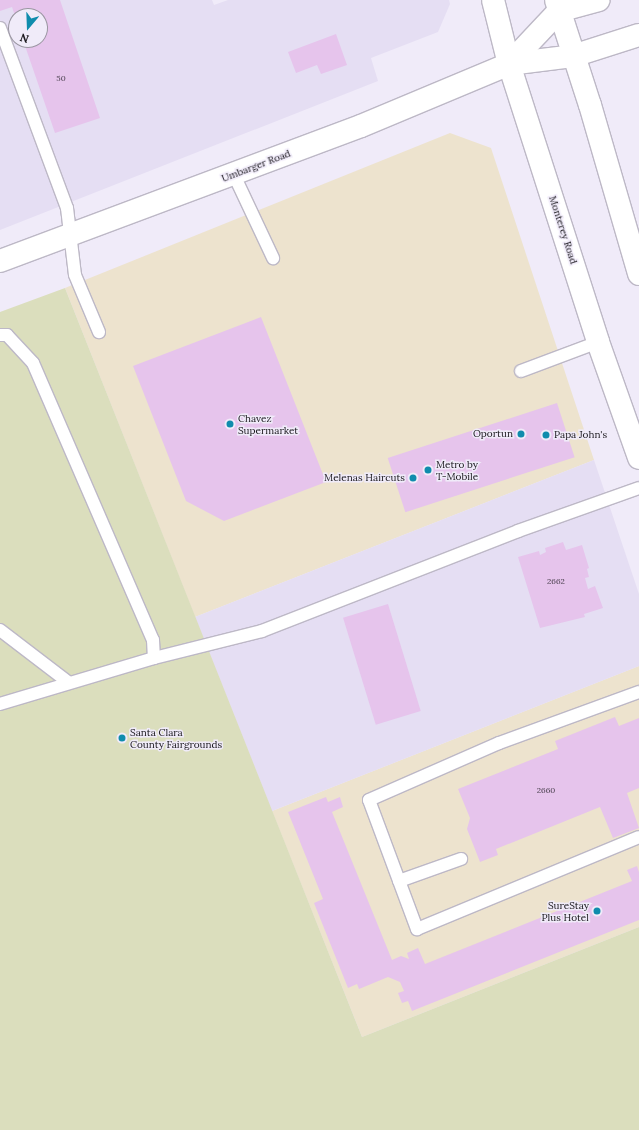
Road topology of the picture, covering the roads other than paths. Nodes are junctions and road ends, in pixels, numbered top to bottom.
1 (493, 0) edge
2 (599, 0) edge
3 (557, 5) edge
4 (0, 28) edge
5 (639, 35) edge
6 (573, 56) junction
7 (510, 64) junction
8 (234, 175) junction
9 (70, 234) junction
10 (273, 258) dead end
11 (0, 261) edge
12 (639, 274) edge
13 (99, 332) dead end
14 (0, 335) edge
15 (598, 342) junction
16 (521, 371) dead end
17 (639, 458) edge
18 (639, 488) edge
19 (0, 630) edge
20 (154, 658) junction
21 (68, 682) junction
22 (639, 692) edge
23 (0, 704) edge
24 (639, 837) edge
25 (461, 859) dead end
26 (399, 881) junction

1 - 7 street, Monterey Road
2 - 3 street
3 - 6 street
3 - 7 street
4 - 9 lane
5 - 6 street
6 - 7 street
6 - 12 street
7 - 8 street, Umbarger Road
7 - 15 street, Monterey Road
8 - 9 street, Umbarger Road
8 - 10 lane
9 - 11 street, Umbarger Road
9 - 13 lane
14 - 20 lane
15 - 16 lane
15 - 17 street, Monterey Road
18 - 20 lane
19 - 21 lane
20 - 21 lane
21 - 23 lane
22 - 26 lane
24 - 26 lane
25 - 26 lane

